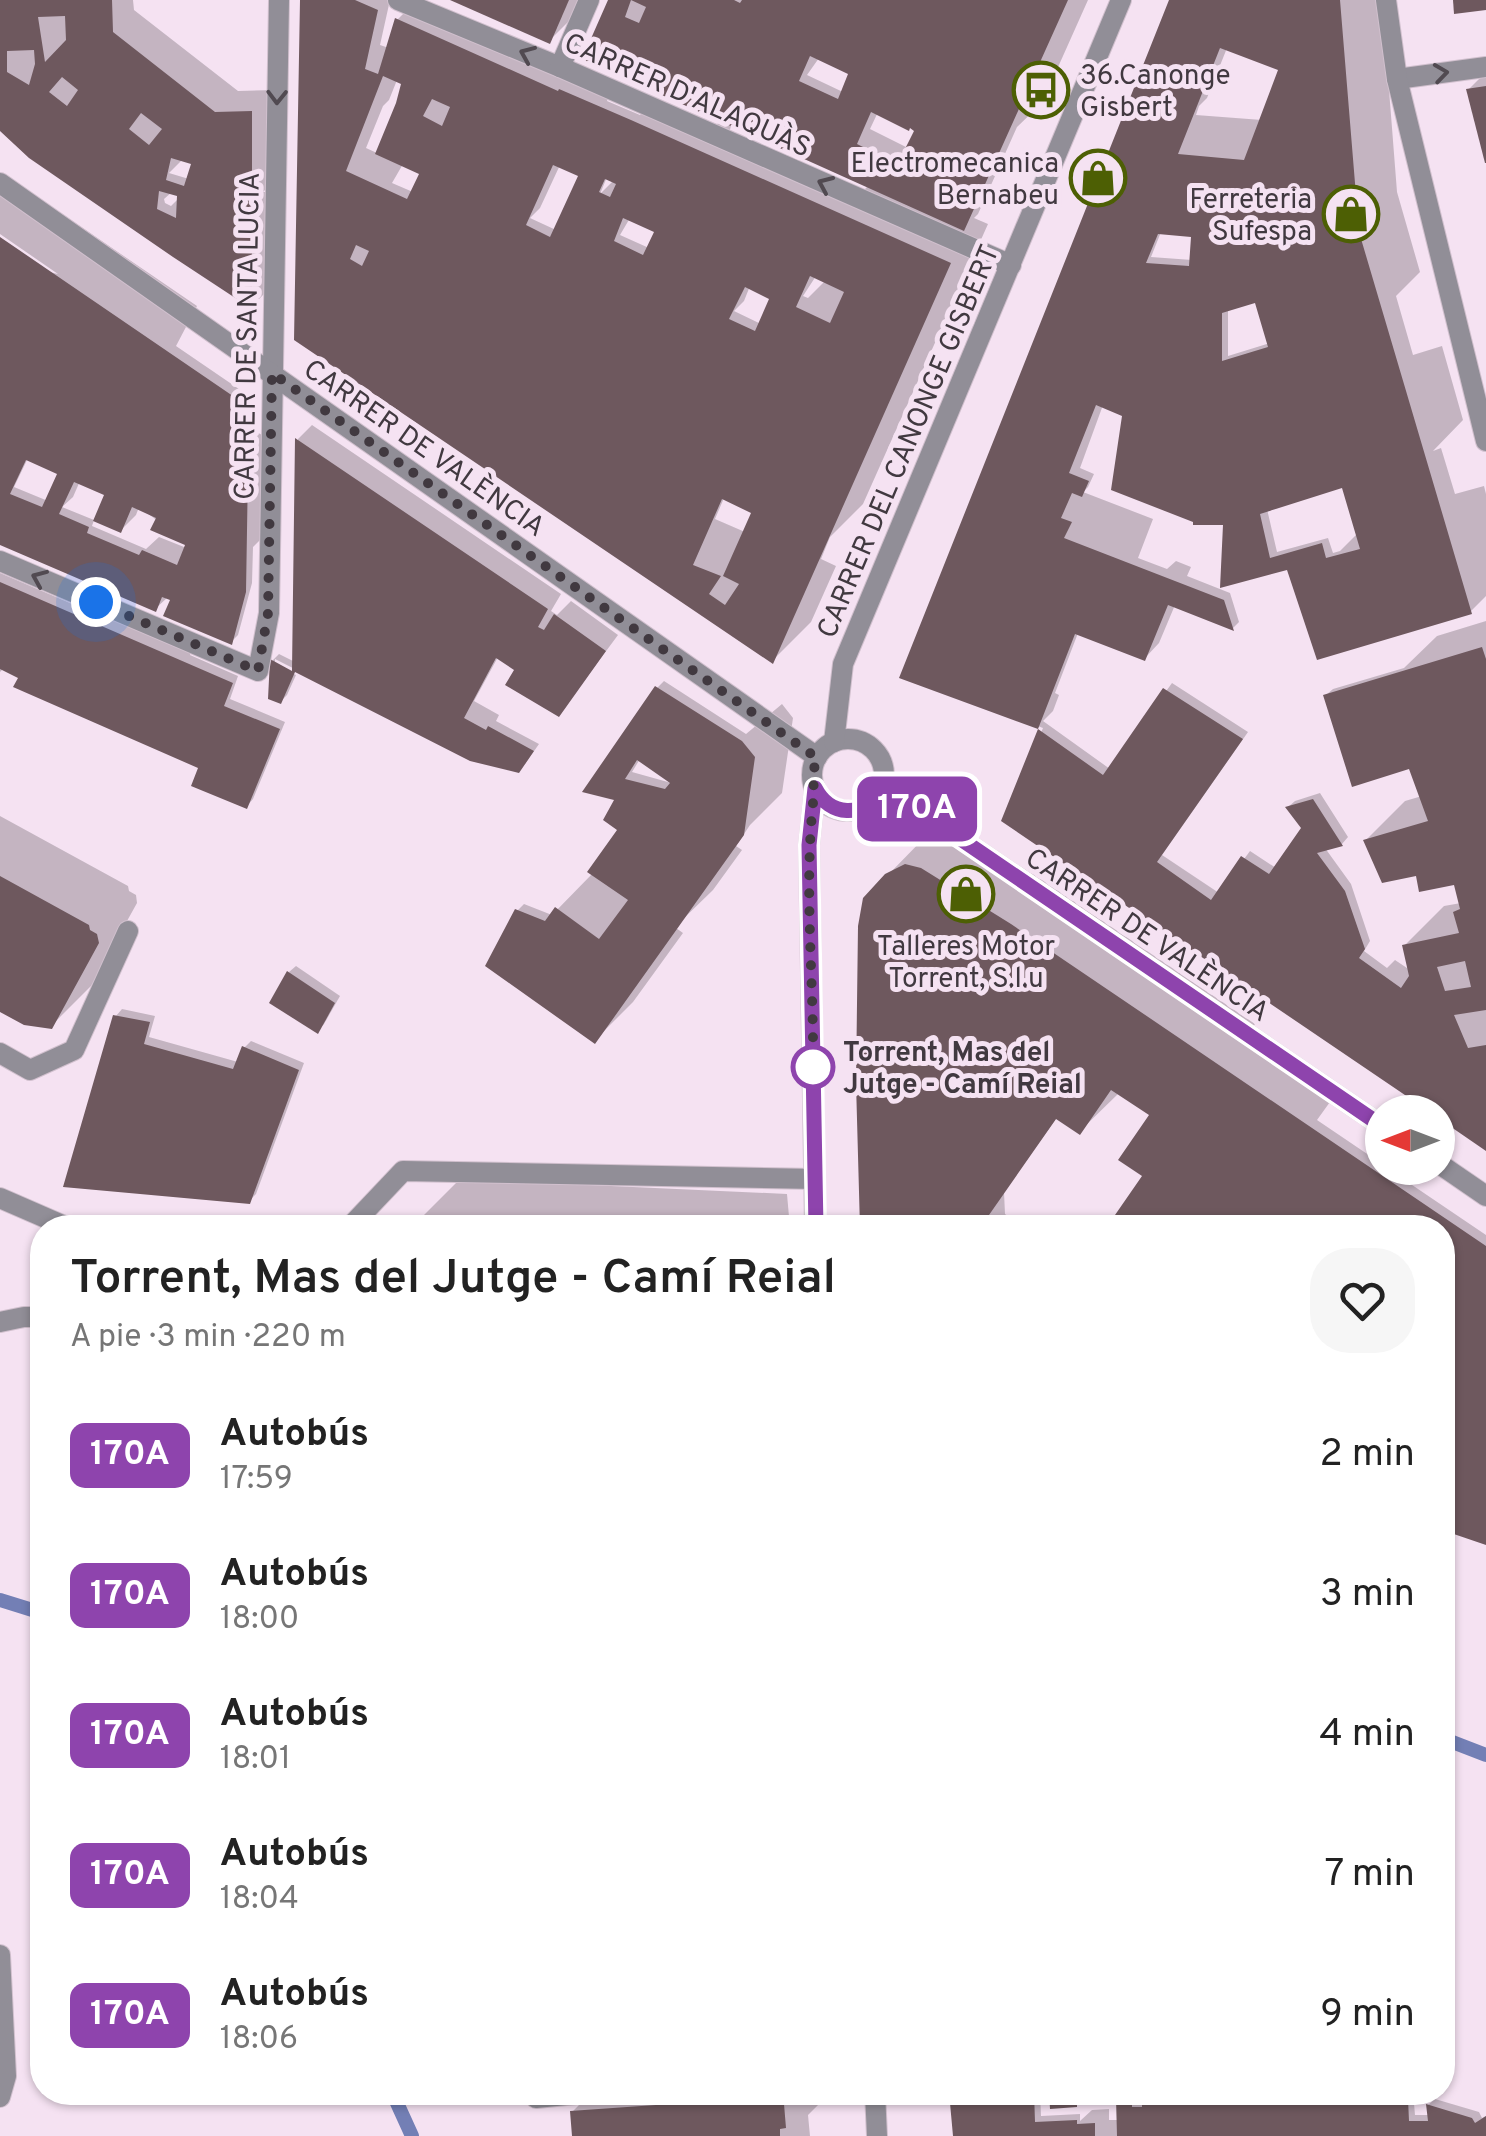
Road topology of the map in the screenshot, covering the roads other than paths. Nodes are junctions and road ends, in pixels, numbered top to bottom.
1 (279, 0) edge
2 (398, 0) edge
3 (589, 0) edge
4 (1121, 0) edge
5 (1386, 0) edge
6 (1486, 67) edge
7 (560, 68) junction
8 (1397, 80) junction
9 (0, 183) edge
10 (1010, 266) junction
11 (272, 373) junction
12 (1486, 440) edge
13 (0, 561) edge
14 (834, 742) junction
15 (817, 758) junction
16 (815, 788) junction
17 (881, 791) junction
18 (128, 932) dead end
19 (0, 1053) edge
20 (1365, 1114) edge
21 (1455, 1175) edge
22 (816, 1178) junction
23 (1486, 1196) edge
24 (0, 1198) edge
25 (39, 1215) edge
26 (361, 1215) edge
27 (816, 1215) edge
28 (30, 1317) edge
29 (0, 1322) edge
30 (0, 1954) edge
31 (0, 2097) edge
32 (875, 2105) edge
33 (878, 2136) edge

1 -> 11 street, CARRER DE SANTA LUCIA
7 -> 2 street, CARRER D'ALAQUÀS
3 - 7 street
4 - 10 street, CARRER DEL CANONGE GISBERT
5 - 8 street
8 -> 6 street
10 -> 7 street, CARRER D'ALAQUÀS
8 - 12 street
9 - 11 street, CARRER DE VALÈNCIA
10 - 14 street, CARRER DEL CANONGE GISBERT
11 -> 13 street, CARRER DE SANTA LUCIA
11 - 15 street, CARRER DE VALÈNCIA
14 - 15 street
14 - 17 street
15 - 16 street
16 - 17 street
16 - 22 street
17 - 20 street, CARRER DE VALÈNCIA
18 - 19 street
21 - 23 street
22 - 26 street
22 - 27 street
24 - 25 street
28 - 29 street
30 - 31 street
32 - 33 street

